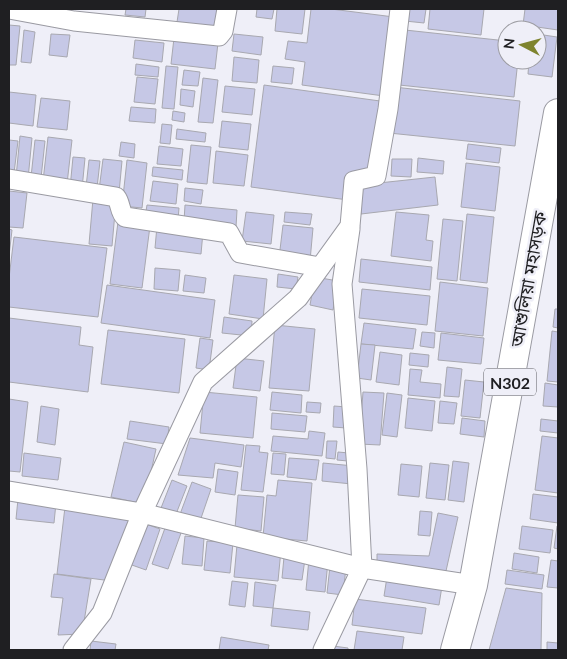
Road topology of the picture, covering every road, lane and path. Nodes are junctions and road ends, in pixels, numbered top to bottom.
1 (9, 9) edge
2 (227, 9) edge
3 (400, 9) edge
4 (75, 15) edge
5 (558, 113) edge
6 (9, 179) edge
7 (350, 226) junction
8 (320, 267) junction
9 (9, 491) edge
10 (142, 513) junction
11 (362, 568) junction
12 (473, 585) junction
13 (73, 650) edge
14 (323, 650) edge
15 (455, 650) edge

1 - 4 street
2 - 4 street
3 - 7 street
5 - 12 highway, আশুলিয়া মহাসড়ক / N302
6 - 8 street
7 - 8 street
7 - 11 street
8 - 10 street
9 - 10 street
10 - 11 street
10 - 13 street
11 - 12 street
11 - 14 street
12 - 15 highway, আশুলিয়া মহাসড়ক / N302

